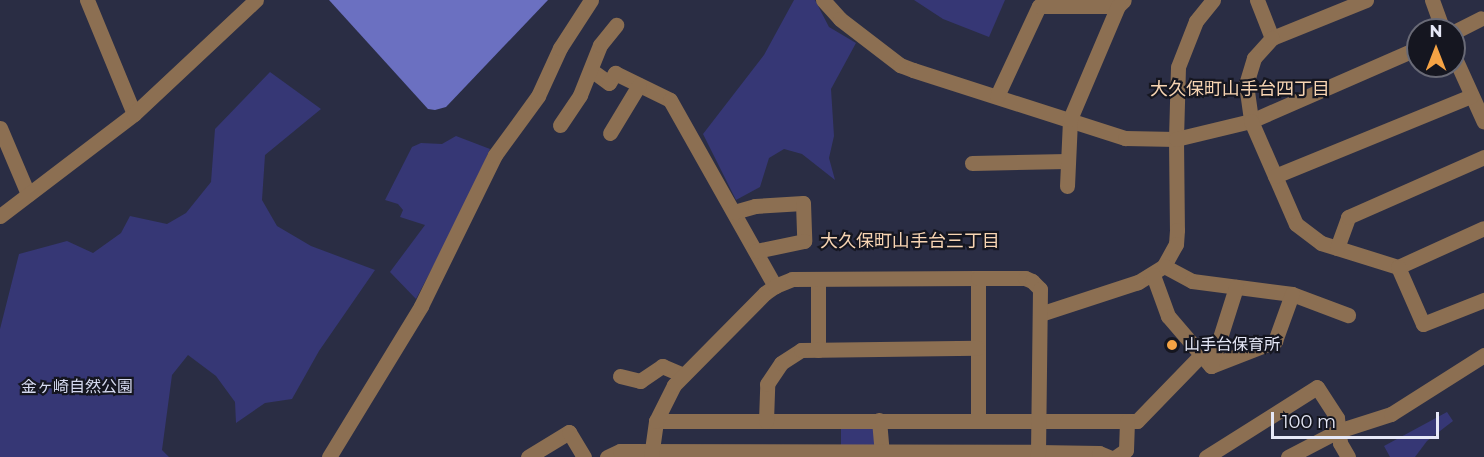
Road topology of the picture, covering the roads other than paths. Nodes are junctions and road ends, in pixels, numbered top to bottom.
1 (87, 0) edge
2 (256, 0) edge
3 (591, 0) edge
4 (823, 0) edge
5 (1213, 0) edge
6 (1257, 0) edge
7 (1366, 0) edge
8 (1432, 0) edge
9 (1121, 3) edge
10 (1439, 18) edge
11 (1481, 18) dead end
12 (616, 25) dead end
13 (1466, 26) edge
14 (1272, 38) junction
15 (1406, 53) edge
16 (591, 70) junction
17 (1463, 78) edge
18 (639, 85) junction
19 (997, 96) junction
20 (1471, 96) junction
21 (134, 114) junction
22 (1482, 114) edge
23 (1070, 119) junction
24 (1251, 121) junction
25 (560, 125) dead end
26 (0, 128) edge
27 (610, 133) dead end
28 (1176, 139) junction
29 (1484, 158) edge
30 (1067, 161) junction
31 (972, 163) dead end
32 (1275, 176) junction
33 (1067, 186) dead end
34 (28, 194) junction
35 (734, 212) junction
36 (0, 216) edge
37 (1484, 228) edge
38 (1336, 248) junction
39 (756, 251) junction
40 (1398, 267) junction
41 (1159, 270) junction
42 (978, 278) junction
43 (818, 279) junction
44 (775, 286) junction
45 (1236, 287) junction
46 (1292, 294) junction
47 (1484, 300) edge
48 (1040, 314) junction
49 (1348, 315) dead end
50 (977, 348) junction
51 (818, 350) junction
52 (1484, 355) edge
53 (1206, 361) junction
54 (684, 375) junction
55 (620, 376) dead end
56 (879, 420) junction
57 (978, 420) junction
58 (1038, 420) junction
59 (656, 421) junction
60 (766, 421) junction
61 (1127, 421) junction
62 (1338, 431) junction
63 (651, 454) edge
64 (735, 454) edge
65 (807, 454) edge
66 (881, 454) edge
67 (977, 454) edge
68 (1038, 454) edge
69 (329, 457) edge
70 (528, 457) edge
71 (584, 457) edge
72 (607, 457) edge
73 (1108, 457) edge
74 (1116, 457) edge
75 (1206, 457) edge
76 (1288, 457) edge
77 (1348, 457) edge

1 - 21 street
2 - 21 street
3 - 69 street
4 - 19 street
5 - 28 street
6 - 14 street
7 - 14 street
8 - 10 street
9 - 19 street
9 - 23 street
11 - 13 street
12 - 16 street
14 - 24 street
15 - 24 street
16 - 18 street
16 - 25 street
17 - 20 street
18 - 27 street
18 - 35 street
19 - 23 street
20 - 22 street
20 - 32 street
21 - 34 street
23 - 28 street
23 - 30 street
24 - 28 street
24 - 32 street
26 - 34 street
28 - 41 street
29 - 38 street
30 - 31 street
30 - 33 street
32 - 38 street
34 - 36 street
35 - 39 street
35 - 39 street
37 - 40 street
38 - 40 street
39 - 44 street
40 - 47 street
41 - 45 street
41 - 48 street
41 - 53 street
42 - 43 street
42 - 48 street
42 - 50 street
43 - 44 street
43 - 51 street
44 - 54 street
45 - 46 street
45 - 53 street
46 - 49 street
46 - 53 street
48 - 58 street
50 - 51 street
50 - 57 street
51 - 60 street
52 - 62 street
53 - 61 street
54 - 55 street
54 - 59 street
56 - 57 street
56 - 60 street
56 - 66 street
57 - 58 street
58 - 61 street
58 - 68 street
59 - 60 street
59 - 63 street
61 - 74 street
62 - 75 street
62 - 76 street
62 - 77 street
63 - 64 street
63 - 72 street
64 - 65 street
65 - 66 street
66 - 67 street
67 - 68 street
68 - 73 street
70 - 71 street

